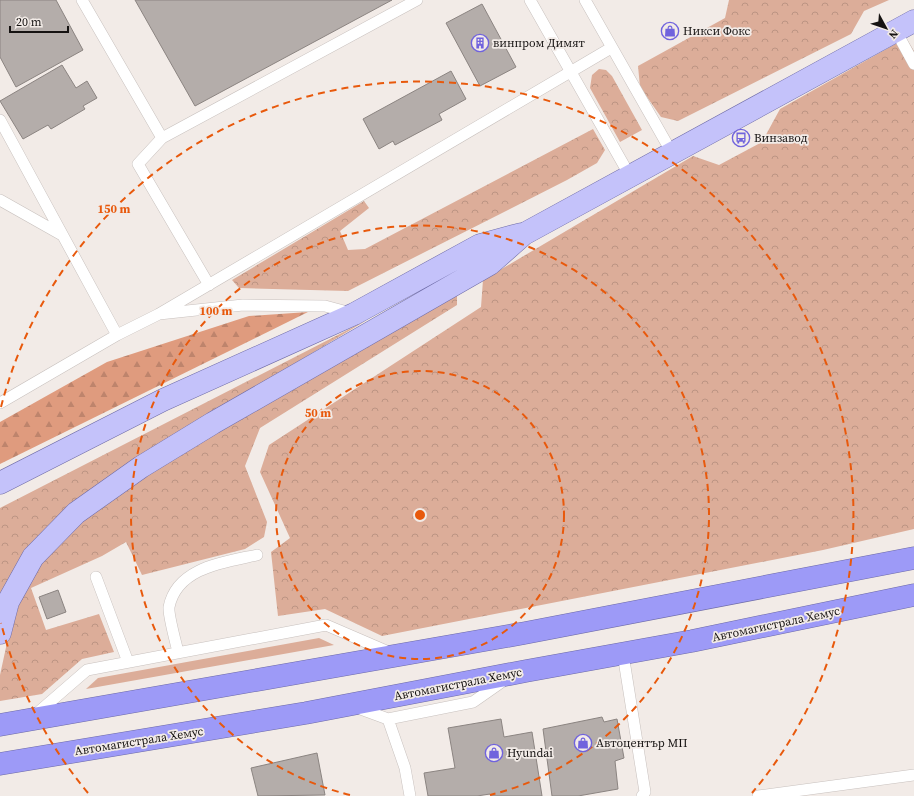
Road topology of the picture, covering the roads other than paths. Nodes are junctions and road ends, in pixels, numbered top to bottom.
1 (82, 0) edge
2 (416, 0) edge
3 (530, 0) edge
4 (585, 0) edge
5 (905, 26) edge
6 (611, 48) junction
7 (914, 64) edge
8 (570, 72) junction
9 (0, 120) edge
10 (162, 138) junction
11 (672, 153) junction
12 (630, 176) junction
13 (0, 200) edge
14 (524, 234) junction
15 (62, 235) junction
16 (209, 285) junction
17 (159, 314) junction
18 (354, 314) junction
19 (117, 335) junction
20 (0, 403) edge
21 (0, 483) edge
22 (257, 555) dead end
23 (914, 558) edge
24 (96, 577) dead end
25 (914, 595) edge
26 (0, 633) edge
27 (178, 652) junction
28 (624, 654) junction
29 (397, 656) junction
30 (128, 662) junction
31 (526, 671) junction
32 (348, 705) junction
33 (388, 719) junction
34 (13, 723) edge
35 (0, 764) edge
36 (914, 775) edge
37 (410, 796) edge
38 (642, 796) edge
39 (758, 796) edge

1 - 10 lane
2 - 10 lane
3 - 8 lane
4 - 6 lane
5 - 7 lane
5 - 11 main road
6 - 8 lane
6 - 11 lane
8 - 12 lane
8 - 16 lane
9 - 15 lane
10 - 16 lane
11 - 12 main road
12 - 14 main road
13 - 15 lane
14 - 18 main road
14 - 26 main road
15 - 19 lane
16 - 17 lane
17 - 18 lane
17 - 19 lane
18 - 21 main road
19 - 20 lane
22 - 27 lane
23 - 29 highway
24 - 30 lane
25 - 28 highway, Автомагистрала Хемус
27 - 29 lane
27 - 30 lane
28 - 31 highway, Автомагистрала Хемус
28 - 38 lane
29 - 34 highway
30 - 34 lane
31 - 32 highway, Автомагистрала Хемус
31 - 33 lane
32 - 33 lane
32 - 35 highway, Автомагистрала Хемус
33 - 37 lane
36 - 39 lane

